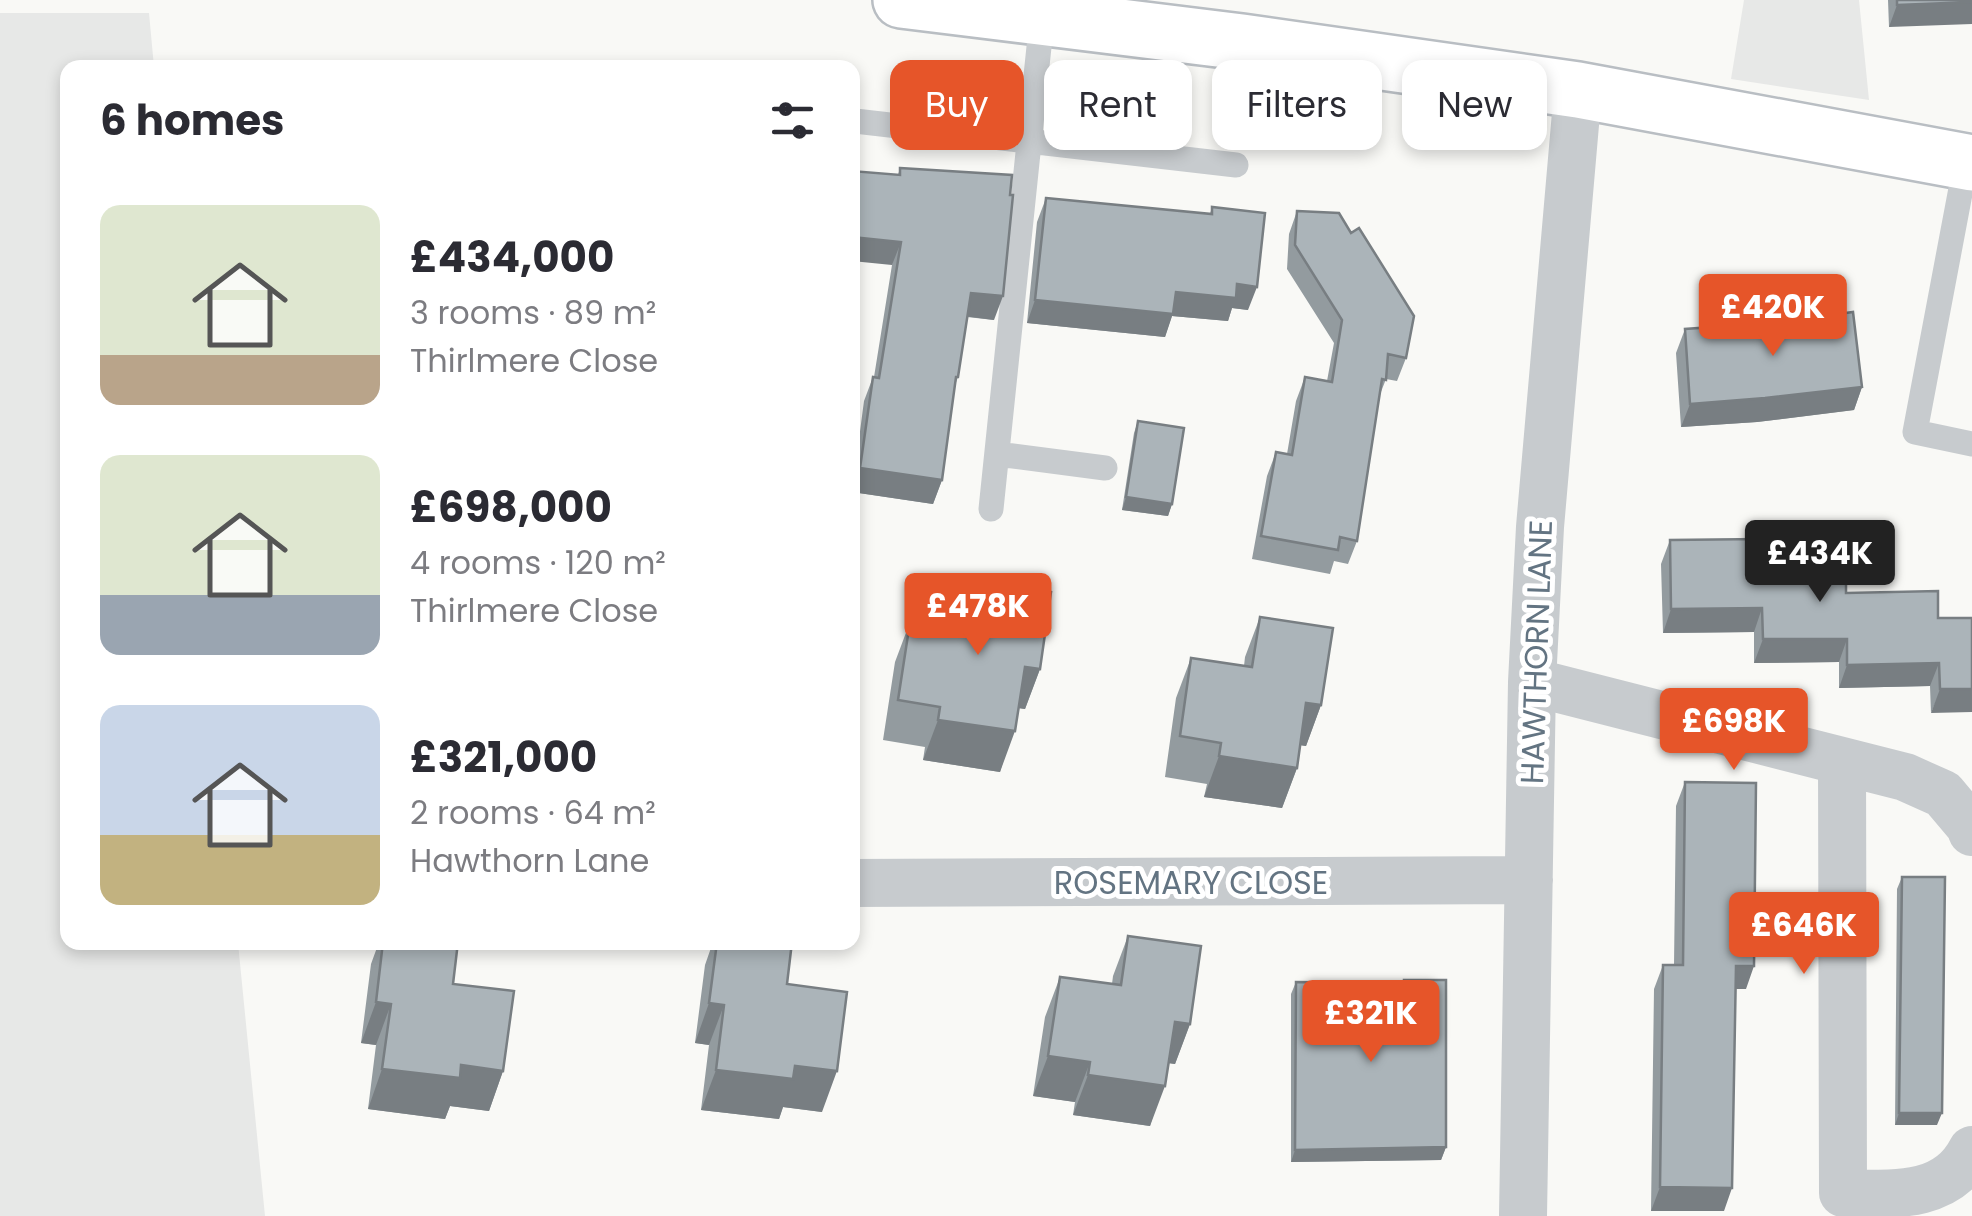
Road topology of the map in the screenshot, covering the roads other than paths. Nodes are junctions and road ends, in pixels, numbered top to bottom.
1 (901, 0) edge
2 (1042, 18) junction
3 (1578, 90) junction
4 (860, 122) edge
5 (1029, 140) junction
6 (1969, 163) edge
7 (1236, 165) dead end
8 (1972, 444) edge
9 (997, 454) junction
10 (1105, 468) dead end
11 (991, 509) dead end
12 (1532, 682) junction
13 (1842, 761) junction
14 (1972, 832) edge
15 (1529, 880) junction
16 (860, 883) edge
17 (1972, 1150) edge
18 (1523, 1216) edge

1 - 2 street
2 - 3 street
2 - 5 lane
3 - 6 street
3 - 12 street, HAWTHORN LANE
4 - 5 lane
5 - 7 lane
5 - 9 lane
6 - 8 lane
9 - 10 lane
9 - 11 lane
12 - 13 street
12 - 15 street, HAWTHORN LANE
13 - 14 street
13 - 17 street
15 - 16 street, ROSEMARY CLOSE
15 - 18 street, HAWTHORN LANE

